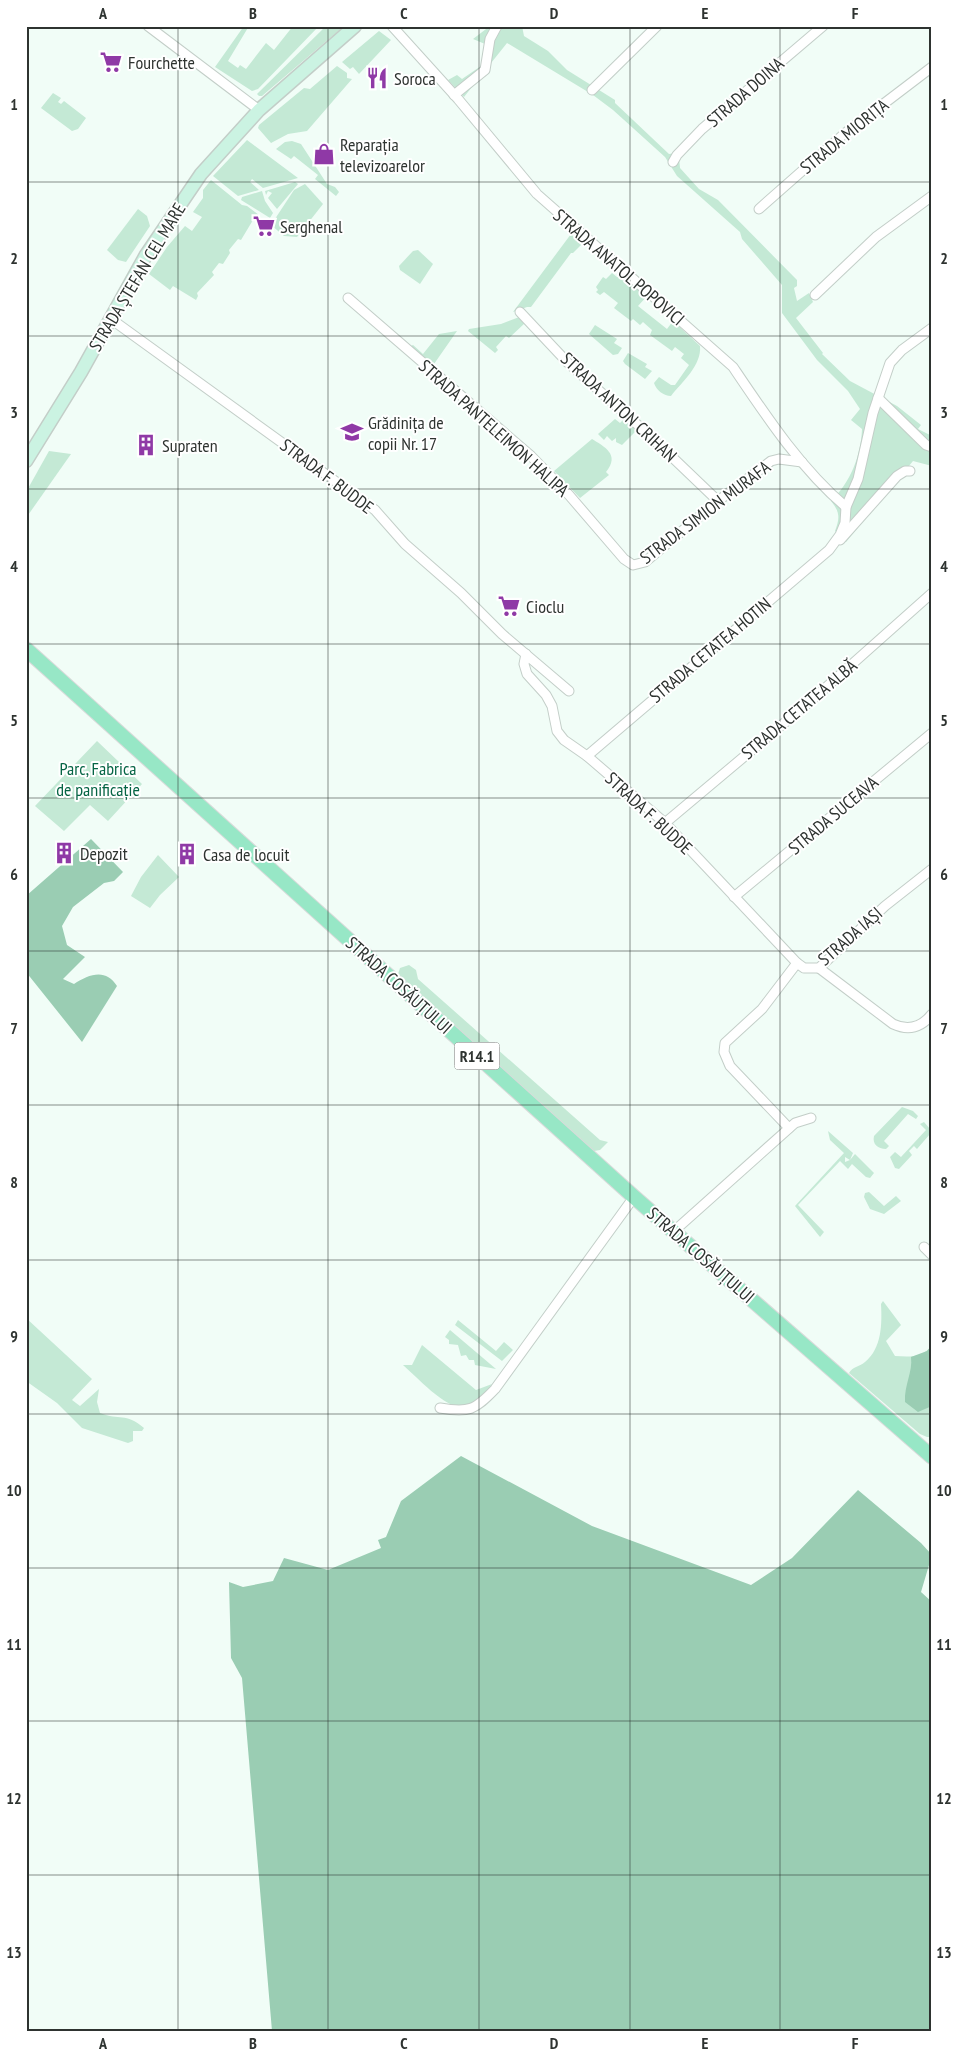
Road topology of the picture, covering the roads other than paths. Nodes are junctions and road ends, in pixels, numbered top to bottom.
1 (148, 26) edge
2 (355, 26) edge
3 (392, 26) edge
4 (498, 26) edge
5 (657, 26) edge
6 (823, 26) edge
7 (932, 67) edge
8 (592, 90) dead end
9 (454, 95) junction
10 (259, 110) junction
11 (673, 162) dead end
12 (932, 196) edge
13 (759, 209) dead end
14 (815, 295) dead end
15 (348, 298) dead end
16 (520, 312) dead end
17 (111, 319) junction
18 (932, 328) edge
19 (878, 398) junction
20 (787, 442) junction
21 (932, 447) edge
22 (776, 459) junction
23 (26, 461) edge
24 (802, 462) junction
25 (910, 471) dead end
26 (718, 500) junction
27 (846, 506) junction
28 (833, 544) junction
29 (633, 565) joint
30 (932, 593) edge
31 (26, 649) edge
32 (526, 654) junction
33 (569, 691) dead end
34 (932, 733) edge
35 (587, 756) junction
36 (665, 823) junction
37 (932, 869) edge
38 (734, 897) junction
39 (797, 963) junction
40 (819, 968) junction
41 (932, 1014) edge
42 (812, 1118) dead end
43 (789, 1128) junction
44 (634, 1197) junction
45 (673, 1232) junction
46 (924, 1246) dead end
47 (932, 1255) edge
48 (440, 1408) dead end
49 (932, 1457) edge

1 - 10 street
2 - 10 main road, STRADA ȘTEFAN CEL MARE
3 - 9 street, STRADA ANATOL POPOVICI
4 - 9 street
5 - 8 street
6 - 11 street, STRADA DOINA
7 - 13 street, STRADA MIORIȚA
9 - 20 street, STRADA ANATOL POPOVICI
10 - 17 main road, STRADA ȘTEFAN CEL MARE
12 - 14 street
15 - 29 street, STRADA PANTELEIMON HALIPA
16 - 26 street, STRADA ANTON CRIHAN
17 - 23 main road, STRADA ȘTEFAN CEL MARE
17 - 32 street, STRADA F. BUDDE
18 - 19 street, STRADA CETATEA HOTIN
19 - 21 street
19 - 27 street, STRADA CETATEA HOTIN
20 - 22 street, STRADA SIMION MURAFA
20 - 24 street, STRADA ANATOL POPOVICI
22 - 24 street, STRADA SIMION MURAFA
22 - 26 street, STRADA SIMION MURAFA
24 - 27 street, STRADA ANATOL POPOVICI
25 - 28 street, STRADA CETATEA HOTIN
26 - 29 street, STRADA SIMION MURAFA
27 - 28 street, STRADA CETATEA HOTIN
28 - 35 street, STRADA CETATEA HOTIN
30 - 36 street, STRADA CETATEA ALBĂ
31 - 44 main road, STRADA COSĂUȚULUI / R14.1
32 - 33 street, STRADA F. BUDDE
32 - 35 street, STRADA F. BUDDE
34 - 38 street, STRADA SUCEAVA
35 - 36 street, STRADA F. BUDDE
36 - 38 street, STRADA F. BUDDE
37 - 40 street, STRADA IAȘI
38 - 39 street, STRADA F. BUDDE
39 - 40 street, STRADA IAȘI
39 - 43 street, STRADA IAȘI
40 - 41 street
42 - 43 street
43 - 45 street
44 - 45 main road, STRADA COSĂUȚULUI / R14.1
44 - 48 street
45 - 49 main road, STRADA COSĂUȚULUI / R14.1
46 - 47 street

